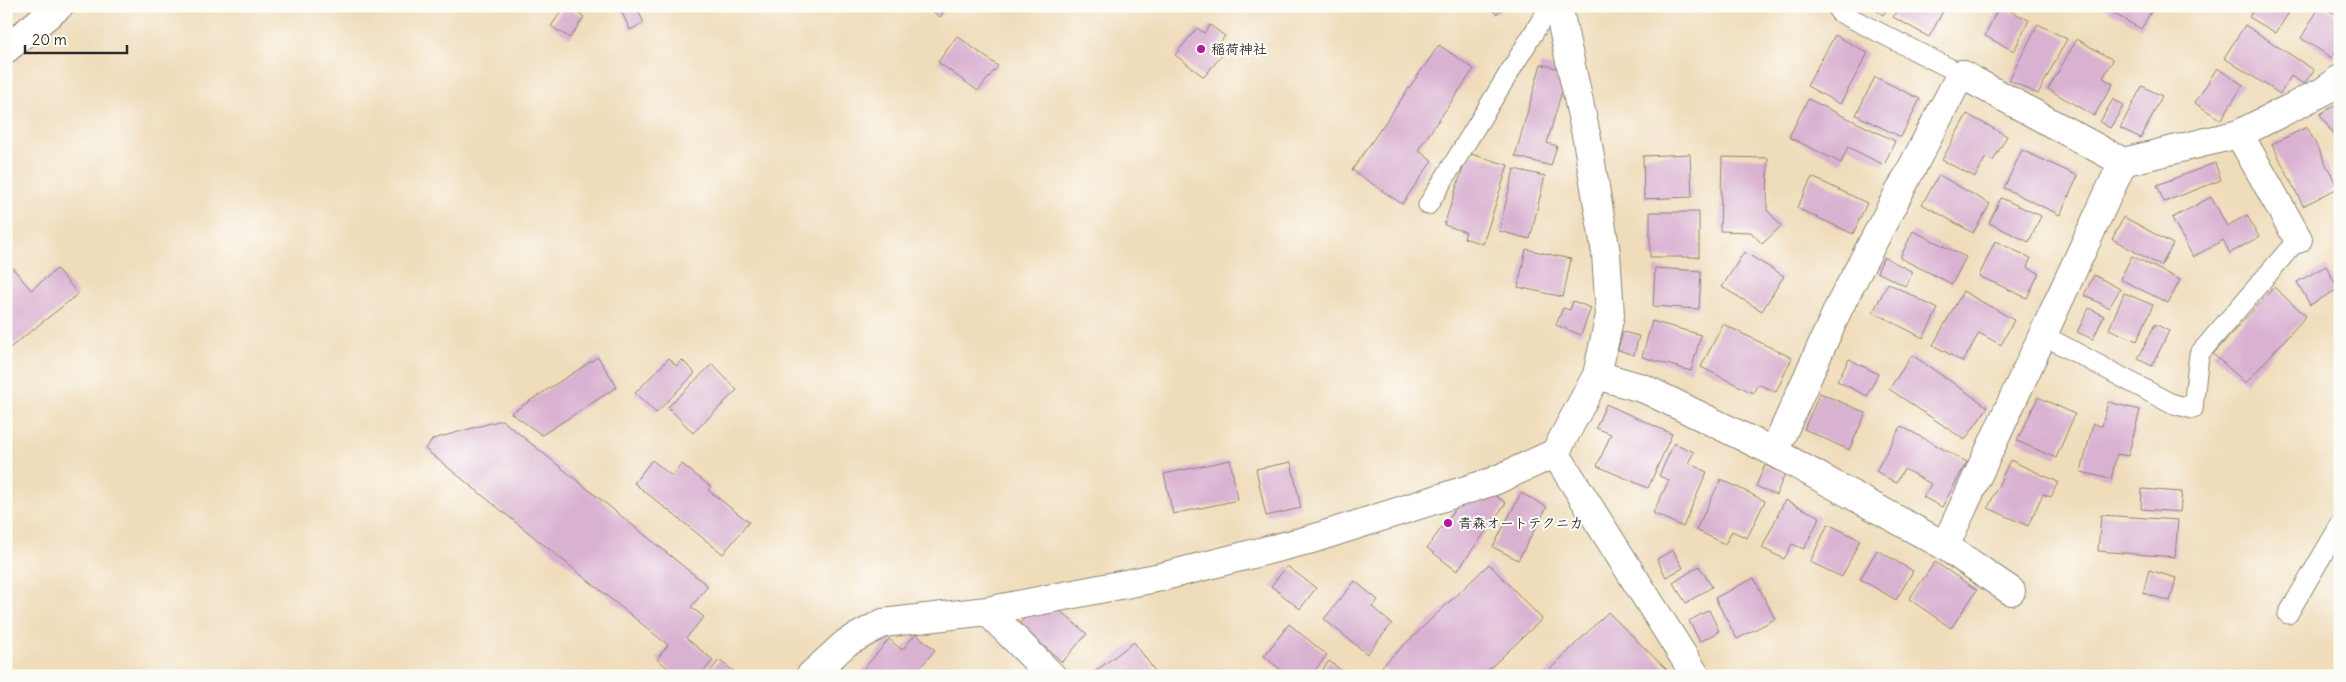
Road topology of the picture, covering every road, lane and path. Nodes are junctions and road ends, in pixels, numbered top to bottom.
1 (59, 6) edge
2 (1550, 6) edge
3 (1558, 6) edge
4 (1839, 12) dead end
5 (6, 49) edge
6 (1961, 74) junction
7 (2340, 79) edge
8 (2239, 134) junction
9 (2123, 162) junction
10 (1428, 205) dead end
11 (2298, 239) joint
12 (2043, 335) junction
13 (1597, 375) junction
14 (1774, 452) junction
15 (1555, 453) junction
16 (2340, 525) edge
17 (1945, 546) junction
18 (2010, 591) dead end
19 (987, 611) junction
20 (2288, 614) dead end
21 (810, 676) edge
22 (1052, 676) edge
23 (1696, 676) edge

1 - 5 street
2 - 10 lane
3 - 13 street
4 - 6 lane
6 - 9 street
6 - 14 street
7 - 8 street
8 - 9 street
8 - 11 street
9 - 12 street
11 - 12 lane
12 - 17 street
13 - 14 street
13 - 15 street
14 - 17 street
15 - 19 street
15 - 23 street
16 - 20 lane
17 - 18 street
19 - 21 street
19 - 22 street

